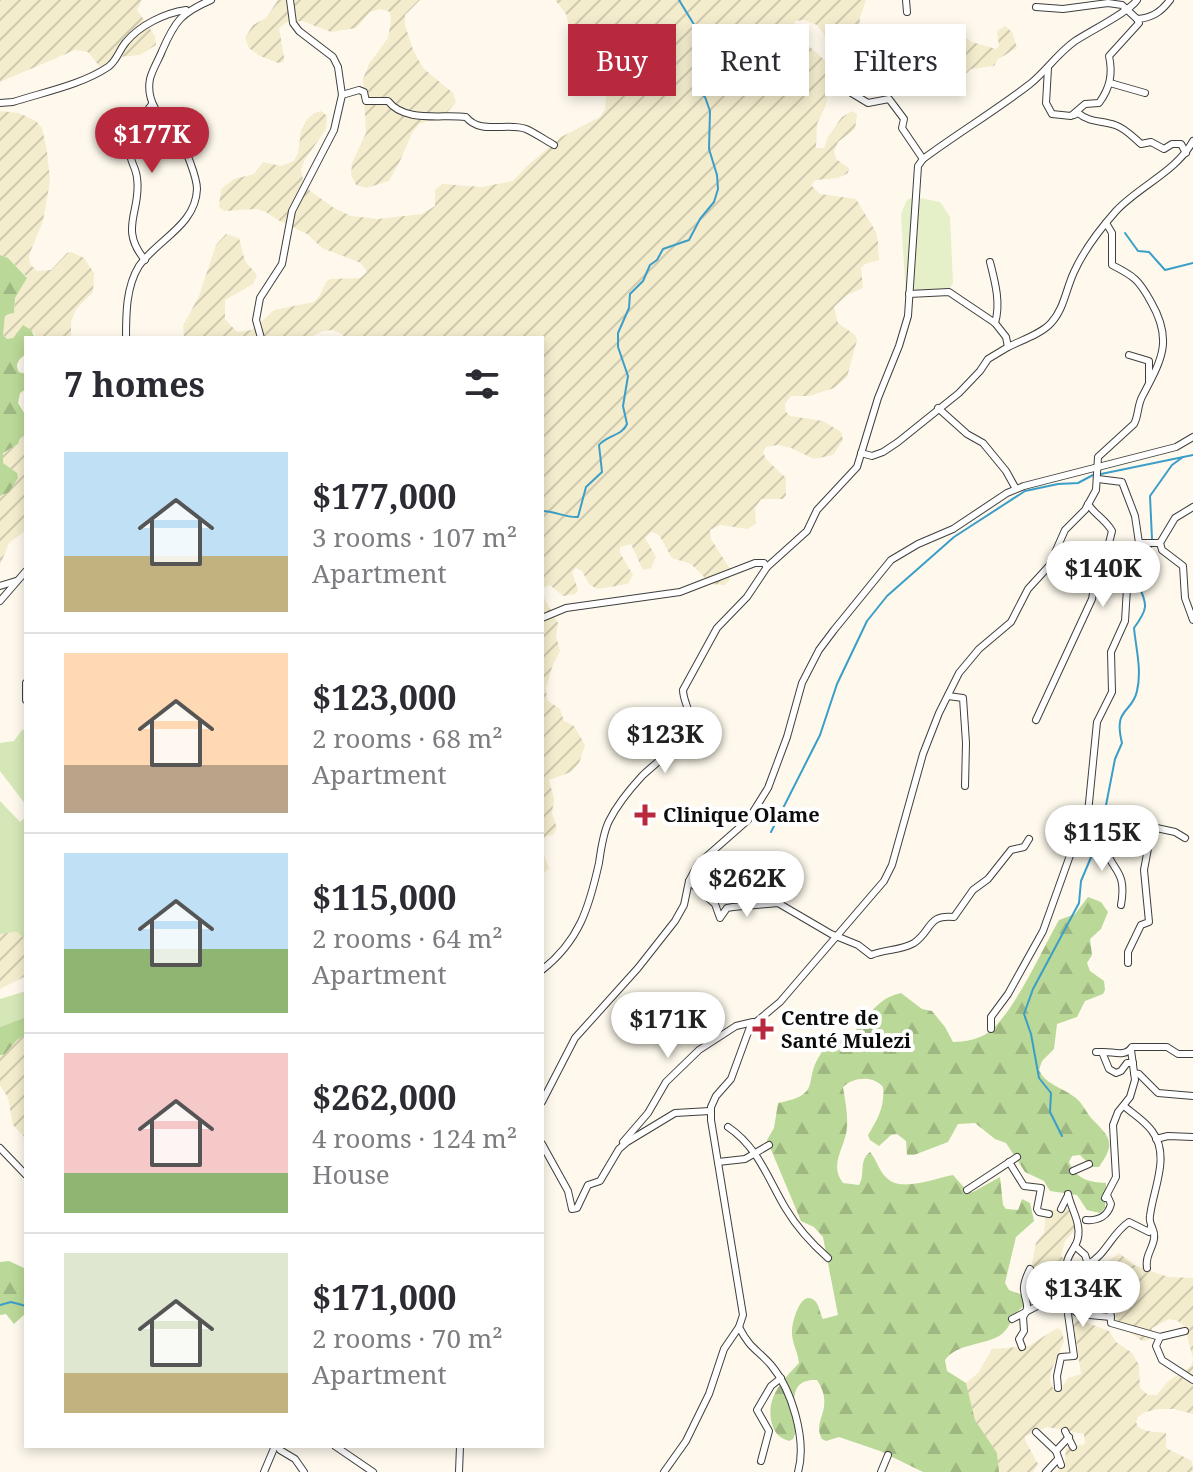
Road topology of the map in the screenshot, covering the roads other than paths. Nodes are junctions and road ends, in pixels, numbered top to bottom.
1 (211, 0) edge
2 (290, 0) edge
3 (906, 0) edge
4 (1137, 0) edge
5 (1170, 0) edge
6 (1036, 7) dead end
7 (191, 9) junction
8 (1128, 10) junction
9 (907, 12) dead end
10 (1137, 19) junction
11 (1048, 68) junction
12 (1110, 83) junction
13 (1145, 93) dead end
14 (342, 95) junction
15 (857, 96) edge
16 (0, 103) edge
17 (152, 104) junction
18 (1071, 116) junction
19 (1193, 141) edge
20 (554, 145) dead end
21 (1186, 153) junction
22 (923, 159) junction
23 (1106, 223) junction
24 (145, 260) junction
25 (990, 262) dead end
26 (909, 294) junction
27 (995, 323) junction
28 (126, 336) edge
29 (260, 336) edge
30 (1008, 347) junction
31 (1129, 355) dead end
32 (1149, 385) junction
33 (938, 408) junction
34 (1193, 437) edge
35 (861, 453) junction
36 (1095, 467) junction
37 (1098, 479) junction
38 (1016, 489) junction
39 (1088, 504) junction
40 (1193, 507) edge
41 (1139, 543) junction
42 (1158, 544) junction
43 (767, 567) junction
44 (24, 573) edge
45 (16, 580) junction
46 (0, 586) edge
47 (0, 601) edge
48 (544, 617) edge
49 (1193, 620) edge
50 (948, 696) junction
51 (1036, 720) dead end
52 (965, 786) dead end
53 (1152, 827) junction
54 (1185, 838) dead end
55 (1029, 839) dead end
56 (1077, 841) junction
57 (1106, 843) junction
58 (689, 881) junction
59 (1121, 905) dead end
60 (837, 935) junction
61 (1128, 963) dead end
62 (544, 968) edge
63 (756, 1021) junction
64 (991, 1029) dead end
65 (1131, 1050) junction
66 (1193, 1054) edge
67 (1133, 1063) junction
68 (1134, 1073) junction
69 (1193, 1096) edge
70 (544, 1098) edge
71 (1124, 1106) junction
72 (710, 1111) junction
73 (728, 1127) dead end
74 (1193, 1137) edge
75 (1156, 1139) junction
76 (769, 1145) dead end
77 (0, 1148) edge
78 (544, 1148) edge
79 (619, 1149) junction
80 (756, 1152) junction
81 (1017, 1157) dead end
82 (718, 1162) junction
83 (1009, 1162) junction
84 (1089, 1164) dead end
85 (1073, 1171) dead end
86 (24, 1173) edge
87 (967, 1190) dead end
88 (1061, 1209) dead end
89 (1091, 1212) dead end
90 (1049, 1214) dead end
91 (1086, 1220) junction
92 (1078, 1227) junction
93 (1151, 1227) junction
94 (1075, 1246) junction
95 (828, 1258) dead end
96 (1067, 1262) dead end
97 (1147, 1268) dead end
98 (1030, 1269) dead end
99 (1065, 1299) junction
100 (1104, 1301) dead end
101 (1027, 1312) junction
102 (1111, 1317) junction
103 (1012, 1319) dead end
104 (739, 1327) junction
105 (1185, 1331) dead end
106 (1160, 1337) junction
107 (1022, 1347) dead end
108 (1074, 1347) junction
109 (1079, 1359) dead end
110 (781, 1378) junction
111 (1193, 1380) edge
112 (1058, 1388) dead end
113 (1036, 1432) dead end
114 (1073, 1447) dead end
115 (275, 1448) edge
116 (278, 1448) edge
117 (338, 1448) edge
118 (460, 1448) edge
119 (888, 1455) dead end
120 (1058, 1459) junction
121 (761, 1461) dead end
122 (264, 1472) edge
123 (304, 1472) edge
124 (373, 1472) edge
125 (459, 1472) edge
126 (664, 1472) edge
127 (798, 1472) edge
128 (881, 1472) edge
129 (1046, 1472) edge

1 - 7 street
2 - 14 street
3 - 9 street
4 - 8 street
5 - 10 street
6 - 8 street
7 - 16 street
7 - 17 street
8 - 10 street
8 - 11 street
10 - 12 street
11 - 18 street
11 - 22 street
12 - 13 street
12 - 18 street
14 - 20 street
14 - 29 street
15 - 22 street
17 - 24 street
17 - 24 street
18 - 21 street
19 - 21 street
21 - 23 street
22 - 26 street
23 - 30 street
23 - 32 street
24 - 28 street
25 - 27 street
26 - 27 street
26 - 35 street
27 - 30 street
30 - 33 street
31 - 32 street
32 - 36 street
33 - 35 street
33 - 38 street
34 - 36 street
35 - 43 street
36 - 37 street
36 - 38 street
37 - 39 street
37 - 41 street
38 - 58 street
39 - 50 street
39 - 51 street
40 - 42 street
41 - 42 street
41 - 56 street
42 - 49 street
43 - 48 street
43 - 62 street
44 - 45 street
45 - 46 street
45 - 47 street
50 - 52 street
50 - 60 street
53 - 54 street
53 - 57 street
53 - 61 street
55 - 60 street
56 - 57 street
56 - 64 street
57 - 59 street
58 - 60 street
58 - 70 street
60 - 63 street
63 - 72 street
63 - 79 street
65 - 66 street
65 - 67 street
65 - 67 street
67 - 68 street
68 - 69 street
68 - 71 street
71 - 75 street
71 - 91 street
72 - 79 street
72 - 82 street
73 - 80 street
74 - 75 street
75 - 93 street
76 - 80 street
77 - 86 street
78 - 79 street
80 - 82 street
80 - 95 street
81 - 83 street
82 - 104 street
83 - 87 street
83 - 90 street
84 - 85 street
88 - 92 street
89 - 91 street
91 - 92 street
92 - 94 street
93 - 94 street
93 - 97 street
94 - 96 street
98 - 101 street
99 - 101 street
99 - 102 street
99 - 108 street
100 - 102 street
101 - 103 street
101 - 107 street
102 - 106 street
104 - 110 street
104 - 126 street
105 - 106 street
106 - 111 street
108 - 109 street
108 - 112 street
110 - 121 street
110 - 127 street
113 - 120 street
114 - 120 street
115 - 122 street
116 - 123 street
117 - 124 street
118 - 125 street
119 - 128 street
120 - 129 street

